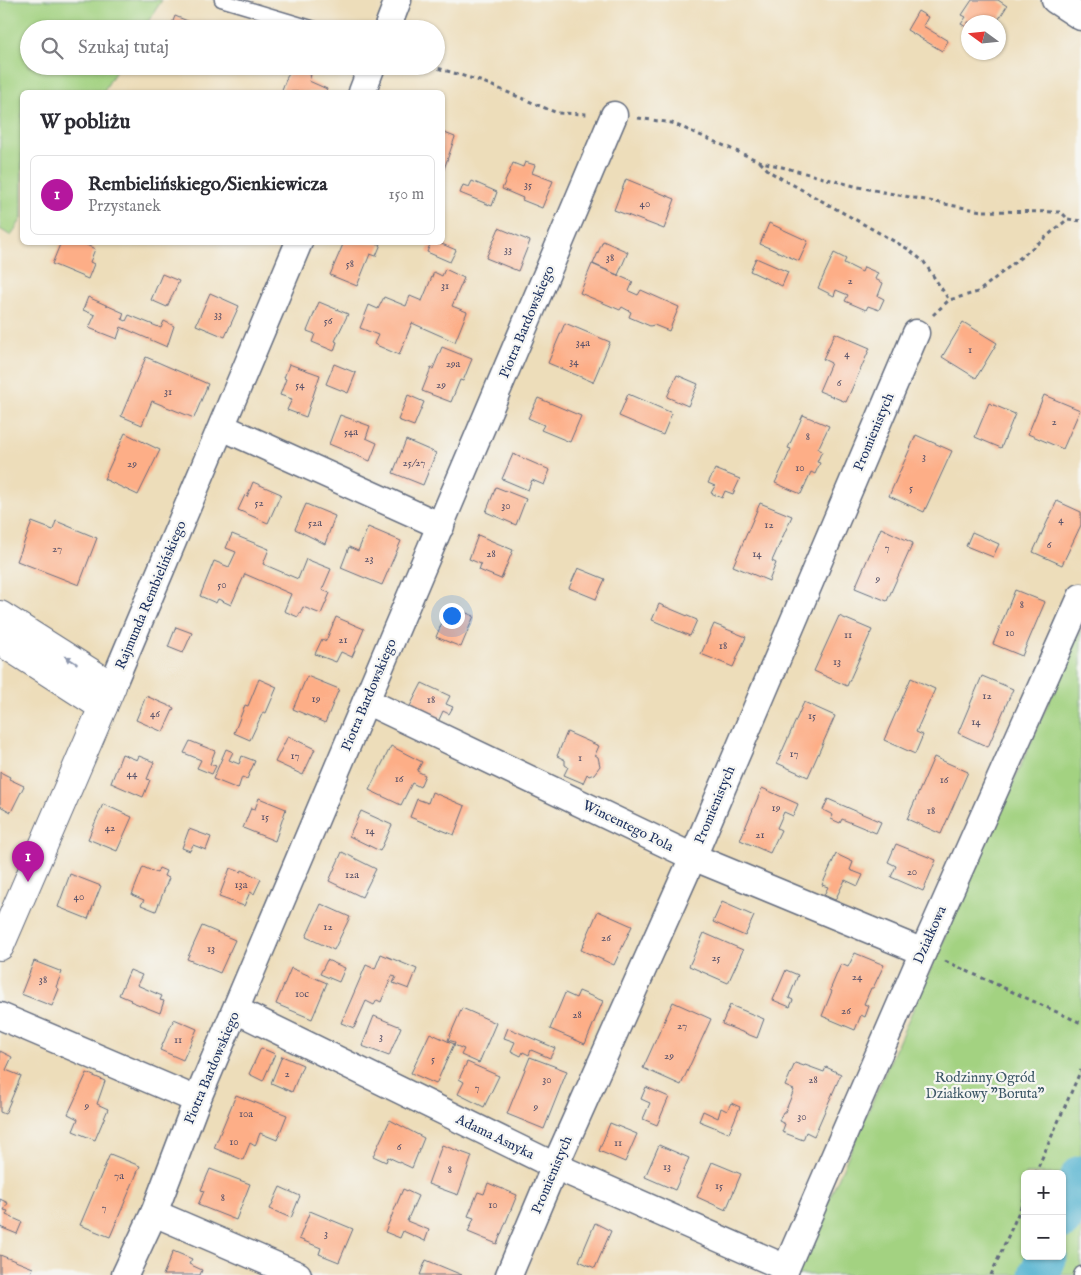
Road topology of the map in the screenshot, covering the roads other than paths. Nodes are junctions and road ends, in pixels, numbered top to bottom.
1 (221, 0) edge
2 (398, 0) edge
3 (1054, 0) edge
4 (1081, 17) edge
5 (288, 20) edge
6 (390, 20) edge
7 (369, 75) edge
8 (363, 90) edge
9 (614, 115) road end
10 (298, 245) edge
11 (916, 333) dead end
12 (222, 427) junction
13 (441, 526) junction
14 (1081, 597) edge
15 (0, 615) edge
16 (0, 641) edge
17 (108, 696) junction
18 (366, 701) junction
19 (693, 857) junction
20 (0, 946) edge
21 (932, 956) junction
22 (236, 1010) junction
23 (0, 1016) edge
24 (197, 1100) junction
25 (555, 1166) junction
26 (154, 1213) junction
27 (784, 1271) edge
28 (125, 1275) edge
29 (298, 1275) edge
30 (509, 1275) edge

1 - 5 lane
2 - 6 street
3 - 4 street
7 - 8 street
9 - 13 street, Piotra Bardowskiego
10 - 12 street, Rajmunda Rembielińskiego
11 - 19 street, Promienistych
12 - 13 street
12 - 17 street, Rajmunda Rembielińskiego
13 - 18 street, Piotra Bardowskiego
14 - 21 street, Działkowa
17 -> 15 street
16 - 17 street
17 - 20 street, Rajmunda Rembielińskiego
18 - 19 street, Wincentego Pola
18 - 22 street, Piotra Bardowskiego
19 - 21 street, Wincentego Pola
19 - 25 street, Promienistych
21 - 27 street, Działkowa
22 - 24 street, Piotra Bardowskiego
22 - 25 street, Adama Asnyka
23 - 24 street
24 - 26 street, Piotra Bardowskiego
25 - 27 street, Adama Asnyka
25 - 30 street, Promienistych
26 - 28 street, Piotra Bardowskiego
26 - 29 street

